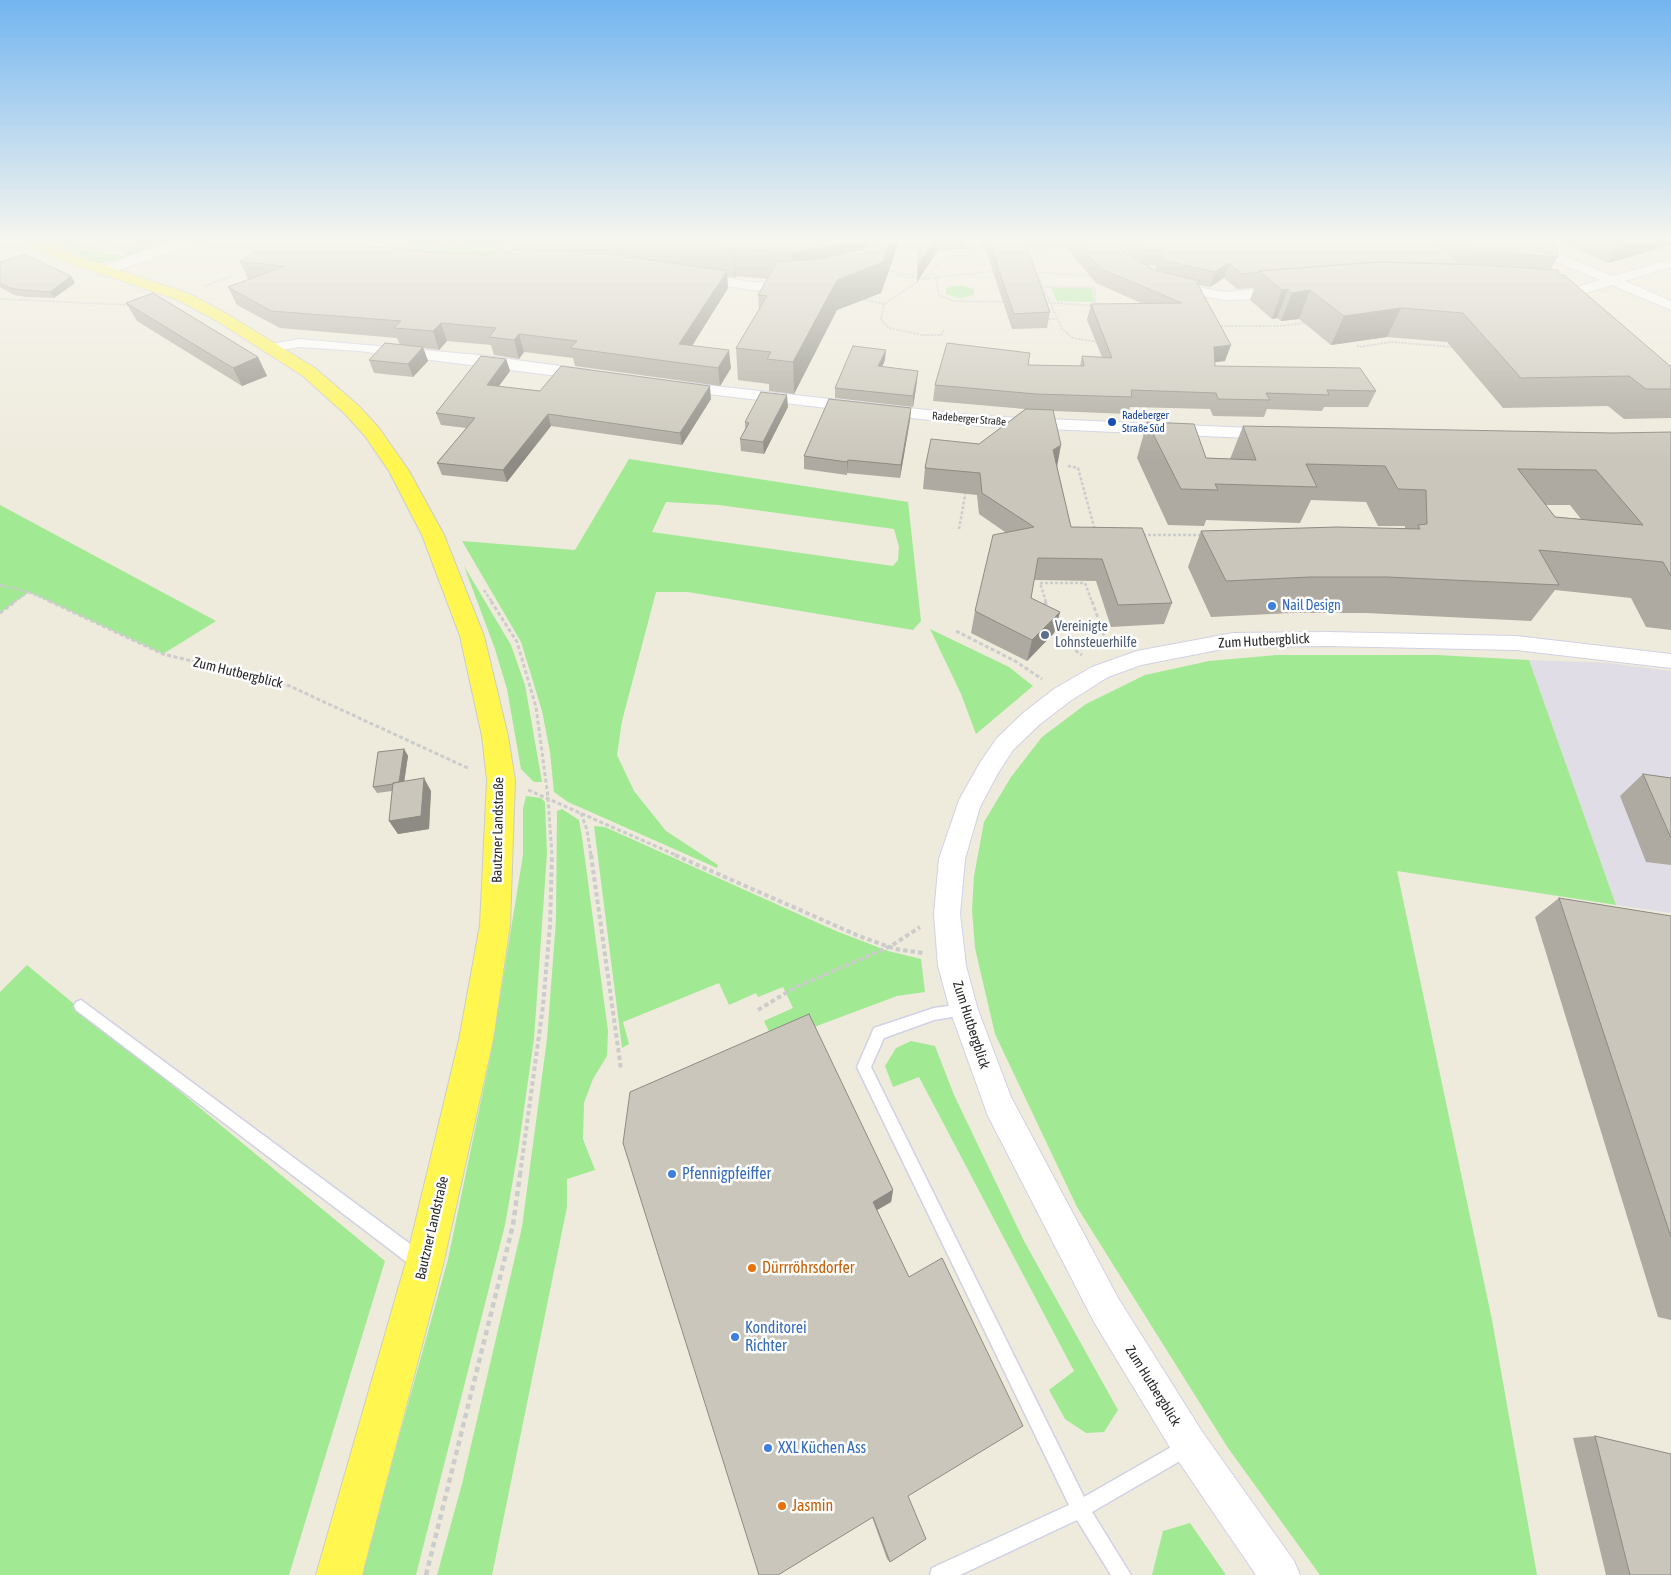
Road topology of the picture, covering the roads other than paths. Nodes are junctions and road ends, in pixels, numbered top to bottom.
1 (214, 312) edge
2 (280, 346) junction
3 (605, 377) edge
4 (664, 385) edge
5 (1286, 435) edge
6 (1671, 661) edge
7 (81, 1006) dead end
8 (964, 1010) junction
9 (424, 1265) junction
10 (1190, 1446) junction
11 (1080, 1509) junction
12 (339, 1575) edge
13 (939, 1575) edge
14 (1122, 1575) edge
15 (1280, 1575) edge

1 - 2 main road, Bautzner Landstraße
2 - 3 street
2 - 9 main road, Bautzner Landstraße
4 - 5 street, Radeberger Straße
6 - 8 street, Zum Hutbergblick
7 - 9 lane
8 - 10 street, Zum Hutbergblick
8 - 11 lane
9 - 12 main road, Bautzner Landstraße
10 - 11 lane
10 - 15 street, Zum Hutbergblick
11 - 13 lane
11 - 14 lane

